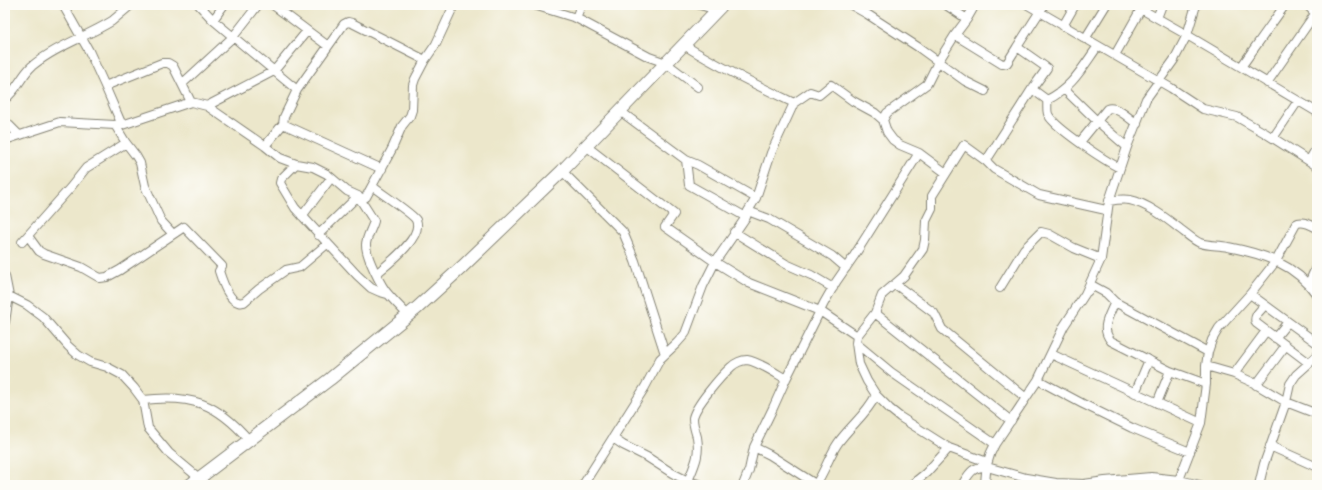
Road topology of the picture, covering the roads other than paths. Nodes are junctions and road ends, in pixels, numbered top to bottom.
1 (63, 5) edge
2 (130, 5) edge
3 (200, 5) edge
4 (224, 5) edge
5 (258, 5) edge
6 (273, 5) edge
7 (454, 5) edge
8 (534, 5) edge
9 (581, 5) edge
10 (700, 5) edge
11 (851, 5) edge
12 (946, 5) edge
13 (975, 5) edge
14 (1028, 5) edge
15 (1075, 5) edge
16 (1106, 5) edge
17 (1162, 5) edge
18 (1196, 5) edge
19 (1285, 5) edge
20 (1307, 5) edge
21 (1136, 6) edge
22 (719, 8) edge
23 (1041, 8) edge
24 (1316, 14) edge
25 (576, 18) junction
26 (1157, 18) junction
27 (967, 19) junction
28 (213, 20) junction
29 (1063, 26) junction
30 (307, 31) junction
31 (955, 35) junction
32 (1187, 35) junction
33 (81, 37) junction
34 (233, 37) junction
35 (1085, 39) junction
36 (684, 45) junction
37 (328, 46) junction
38 (1098, 46) junction
39 (1017, 47) junction
40 (1115, 56) junction
41 (425, 60) junction
42 (938, 62) junction
43 (666, 63) junction
44 (1242, 67) junction
45 (274, 71) junction
46 (1159, 81) junction
47 (182, 83) junction
48 (1268, 83) junction
49 (106, 86) junction
50 (698, 87) dead end
51 (1032, 89) junction
52 (297, 90) junction
53 (1065, 90) junction
54 (985, 91) dead end
55 (5, 99) edge
56 (1047, 100) junction
57 (1298, 101) junction
58 (192, 102) junction
59 (794, 103) junction
60 (206, 106) junction
61 (620, 111) junction
62 (1317, 112) edge
63 (883, 120) junction
64 (5, 121) edge
65 (1097, 122) junction
66 (283, 124) junction
67 (1137, 124) junction
68 (118, 125) junction
69 (19, 135) junction
70 (1273, 138) junction
71 (5, 140) edge
72 (1080, 142) junction
73 (126, 143) junction
74 (265, 146) junction
75 (586, 146) junction
76 (1127, 147) junction
77 (1317, 147) edge
78 (919, 152) junction
79 (686, 160) junction
80 (986, 161) junction
81 (1309, 161) junction
82 (296, 164) junction
83 (1317, 166) edge
84 (1120, 168) junction
85 (382, 169) junction
86 (562, 171) junction
87 (946, 174) junction
88 (331, 178) junction
89 (372, 186) junction
90 (360, 198) junction
91 (756, 198) junction
92 (1108, 201) junction
93 (1106, 210) junction
94 (747, 214) junction
95 (302, 216) junction
96 (1317, 228) edge
97 (734, 232) junction
98 (173, 234) junction
99 (318, 234) junction
100 (327, 244) junction
101 (1101, 259) junction
102 (1276, 261) junction
103 (715, 262) junction
104 (1317, 265) edge
105 (846, 268) junction
106 (376, 274) junction
107 (5, 276) edge
108 (1309, 283) junction
109 (895, 284) junction
110 (833, 288) junction
111 (1000, 288) dead end
112 (387, 294) junction
113 (1085, 294) junction
114 (1250, 294) junction
115 (1317, 295) edge
116 (9, 296) junction
117 (1115, 302) junction
118 (1265, 305) junction
119 (820, 311) junction
120 (875, 313) junction
121 (408, 315) junction
122 (5, 322) edge
123 (1288, 322) junction
124 (1266, 331) junction
125 (1275, 338) junction
126 (857, 339) junction
127 (1317, 344) edge
128 (1286, 346) junction
129 (1208, 352) junction
130 (665, 354) junction
131 (1051, 354) junction
132 (1317, 356) edge
133 (1149, 360) junction
134 (1309, 363) junction
135 (1206, 366) junction
136 (1170, 371) junction
137 (1234, 374) junction
138 (786, 379) junction
139 (1038, 380) junction
140 (1206, 384) junction
141 (1256, 385) junction
142 (1135, 393) junction
143 (876, 395) junction
144 (1026, 398) junction
145 (143, 400) junction
146 (1286, 402) junction
147 (1157, 403) junction
148 (1317, 414) edge
149 (1011, 421) junction
150 (1201, 423) junction
151 (613, 438) junction
152 (249, 440) junction
153 (995, 444) junction
154 (1270, 446) junction
155 (754, 447) junction
156 (949, 448) junction
157 (1190, 452) junction
158 (987, 465) junction
159 (1317, 467) edge
160 (688, 481) junction
161 (1150, 481) edge
162 (1121, 482) edge
163 (1178, 482) edge
164 (198, 483) edge
165 (816, 484) edge
166 (583, 485) edge
167 (702, 485) edge
168 (743, 485) edge
169 (910, 485) edge
170 (962, 485) edge
171 (985, 485) edge
172 (1200, 485) edge
173 (1260, 485) edge

1 - 33 street
2 - 33 street
3 - 28 street
4 - 28 street
5 - 34 street
6 - 30 street
7 - 41 street
8 - 25 street
9 - 25 street
10 - 22 street
11 - 42 street
12 - 27 street
13 - 27 street
14 - 23 street
15 - 29 street
16 - 35 street
17 - 26 street
18 - 32 street
19 - 44 street
20 - 24 street
21 - 26 street
21 - 40 street
22 - 36 street
23 - 29 street
23 - 39 street
24 - 48 street
25 - 43 street
26 - 32 street
27 - 31 street
28 - 34 street
29 - 35 street
30 - 37 street
30 - 45 street
31 - 39 street
31 - 42 street
32 - 44 street
32 - 46 street
33 - 49 street
33 - 55 street
34 - 45 street
34 - 47 street
35 - 38 street
36 - 43 street
36 - 59 street
37 - 41 street
37 - 52 street
38 - 40 street
38 - 53 street
39 - 51 street
40 - 46 street
41 - 85 street
42 - 54 street
42 - 63 street
43 - 50 street
43 - 61 street
44 - 48 street
45 - 52 street
45 - 60 street
46 - 67 street
46 - 70 street
47 - 49 street
47 - 58 street
48 - 57 street
49 - 68 street
51 - 56 street
51 - 80 street
52 - 66 street
53 - 56 street
53 - 65 street
56 - 72 street
57 - 62 street
57 - 70 street
58 - 60 street
58 - 68 street
59 - 63 street
59 - 91 street
60 - 74 street
61 - 75 street
61 - 79 street
63 - 78 street
64 - 69 street
65 - 67 street
65 - 72 street
65 - 76 street
66 - 74 street
66 - 85 street
67 - 76 street
68 - 69 street
68 - 73 street
69 - 71 street
70 - 81 street
72 - 84 street
73 - 98 street
73 - 98 street
74 - 82 street
75 - 86 street
75 - 103 street
76 - 84 street
77 - 81 street
78 - 87 street
78 - 105 street
79 - 91 street
79 - 94 street
80 - 87 street
80 - 93 street
81 - 83 street
82 - 88 street
82 - 95 street
84 - 92 street
85 - 89 street
86 - 121 street
86 - 130 street
87 - 109 street
88 - 90 street
88 - 95 street
89 - 90 street
89 - 106 street
90 - 99 street
90 - 106 street
91 - 94 street
92 - 93 street
92 - 102 street
93 - 101 street
94 - 97 street
94 - 105 street
95 - 99 street
96 - 102 street
97 - 103 street
97 - 110 street
98 - 100 street
99 - 100 street
100 - 112 street
101 - 111 street
101 - 113 street
102 - 108 street
102 - 114 street
103 - 119 street
103 - 130 street
104 - 108 street
105 - 110 street
106 - 112 street
107 - 116 street
108 - 115 street
109 - 120 street
109 - 144 street
110 - 119 street
112 - 121 street
113 - 117 street
113 - 131 street
114 - 118 street
114 - 129 street
116 - 122 street
116 - 145 street
117 - 129 street
117 - 133 street
118 - 123 street
118 - 124 street
119 - 126 street
119 - 138 street
120 - 126 street
120 - 149 street
121 - 152 street
123 - 125 street
123 - 127 street
124 - 125 street
124 - 137 street
125 - 128 street
126 - 143 street
126 - 153 street
128 - 134 street
128 - 141 street
129 - 135 street
130 - 151 street
131 - 139 street
131 - 142 street
132 - 134 street
133 - 136 street
133 - 142 street
134 - 146 street
135 - 137 street
135 - 140 street
136 - 140 street
136 - 147 street
137 - 141 street
138 - 155 street
138 - 160 street
139 - 144 street
139 - 157 street
140 - 150 street
141 - 146 street
142 - 147 street
143 - 156 street
143 - 165 street
144 - 149 street
145 - 152 street
145 - 164 street
146 - 148 street
146 - 154 street
147 - 150 street
149 - 153 street
150 - 157 street
151 - 160 street
151 - 166 street
152 - 164 street
153 - 158 street
154 - 159 street
154 - 173 street
155 - 165 street
155 - 168 street
156 - 158 street
156 - 169 street
157 - 163 street
158 - 162 street
158 - 170 street
158 - 171 street
160 - 167 street
161 - 162 street
161 - 163 street
163 - 172 street

